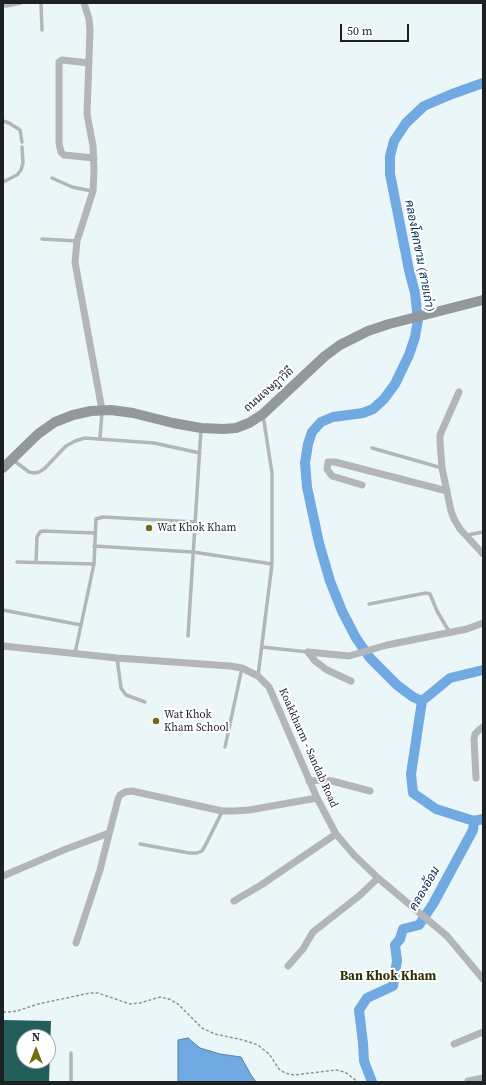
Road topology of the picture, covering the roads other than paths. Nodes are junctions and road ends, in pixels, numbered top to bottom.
1 (21, 3) edge
2 (41, 3) edge
3 (84, 3) edge
4 (3, 4) edge
5 (42, 30) dead end
6 (89, 63) junction
7 (3, 121) edge
8 (22, 142) dead end
9 (22, 147) dead end
10 (94, 158) junction
11 (52, 178) dead end
12 (3, 182) edge
13 (92, 191) junction
14 (42, 239) dead end
15 (77, 241) junction
16 (483, 300) edge
17 (458, 392) dead end
18 (102, 410) junction
19 (263, 414) junction
20 (201, 428) junction
21 (100, 438) junction
22 (372, 448) dead end
23 (200, 453) junction
24 (7, 462) edge
25 (442, 468) junction
26 (362, 485) dead end
27 (447, 491) junction
28 (195, 522) junction
29 (483, 532) edge
30 (94, 533) junction
31 (466, 535) junction
32 (94, 546) junction
33 (194, 552) junction
34 (483, 554) edge
35 (17, 562) dead end
36 (36, 562) junction
37 (94, 564) junction
38 (272, 564) junction
39 (369, 604) dead end
40 (3, 610) edge
41 (483, 623) edge
42 (81, 625) junction
43 (450, 633) junction
44 (188, 636) dead end
45 (3, 646) edge
46 (262, 647) junction
47 (308, 652) junction
48 (74, 654) junction
49 (117, 658) junction
50 (242, 668) junction
51 (258, 676) junction
52 (351, 681) dead end
53 (145, 702) dead end
54 (483, 728) edge
55 (225, 746) dead end
56 (476, 778) dead end
57 (310, 781) junction
58 (370, 791) dead end
59 (317, 798) junction
60 (222, 810) junction
61 (109, 833) junction
62 (336, 834) junction
63 (140, 844) dead end
64 (3, 876) edge
65 (378, 878) junction
66 (234, 901) dead end
67 (76, 943) dead end
68 (288, 966) dead end
69 (483, 979) edge
70 (483, 1032) edge
71 (454, 1044) dead end
72 (71, 1053) dead end
73 (483, 1078) edge
74 (468, 1081) edge
75 (71, 1082) edge

1 - 4 lane
2 - 5 lane
3 - 6 street
6 - 10 street
6 - 10 street
7 - 8 lane
9 - 12 lane
10 - 13 street
11 - 13 lane
13 - 15 street
14 - 15 lane
15 - 18 street
16 - 19 street, ถนนเจษฎาวิถี
17 - 25 street
18 - 20 street, ถนนเจษฎาวิถี
18 - 21 lane
18 - 24 street, ถนนเจษฎาวิถี
19 - 20 street, ถนนเจษฎาวิถี
19 - 38 lane
20 - 23 lane
21 - 23 lane
21 - 24 lane
22 - 25 lane
23 - 28 lane
25 - 27 street
26 - 27 street
27 - 31 street
28 - 30 lane
28 - 33 lane
29 - 31 lane
30 - 32 lane
30 - 36 lane
31 - 34 street
32 - 33 lane
32 - 37 lane
33 - 38 lane
33 - 44 lane
35 - 36 lane
36 - 37 lane
37 - 42 lane
38 - 46 lane
39 - 43 lane
40 - 42 lane
41 - 43 street
42 - 48 lane
43 - 47 street
45 - 48 street, Koakkharm - Sandab Road
46 - 47 lane
46 - 51 lane
47 - 52 street
48 - 49 street, Koakkharm - Sandab Road
49 - 50 street, Koakkharm - Sandab Road
49 - 53 lane
50 - 51 street, Koakkharm - Sandab Road
50 - 55 lane
51 - 57 street, Koakkharm - Sandab Road
54 - 56 street
57 - 58 street
57 - 59 street, Koakkharm - Sandab Road
59 - 60 street
59 - 62 street, Koakkharm - Sandab Road
60 - 61 street
60 - 63 lane
61 - 64 street
61 - 67 street
62 - 65 street, Koakkharm - Sandab Road
62 - 66 street
65 - 68 street
65 - 69 street, Koakkharm - Sandab Road
70 - 71 street
72 - 75 lane
73 - 74 street

